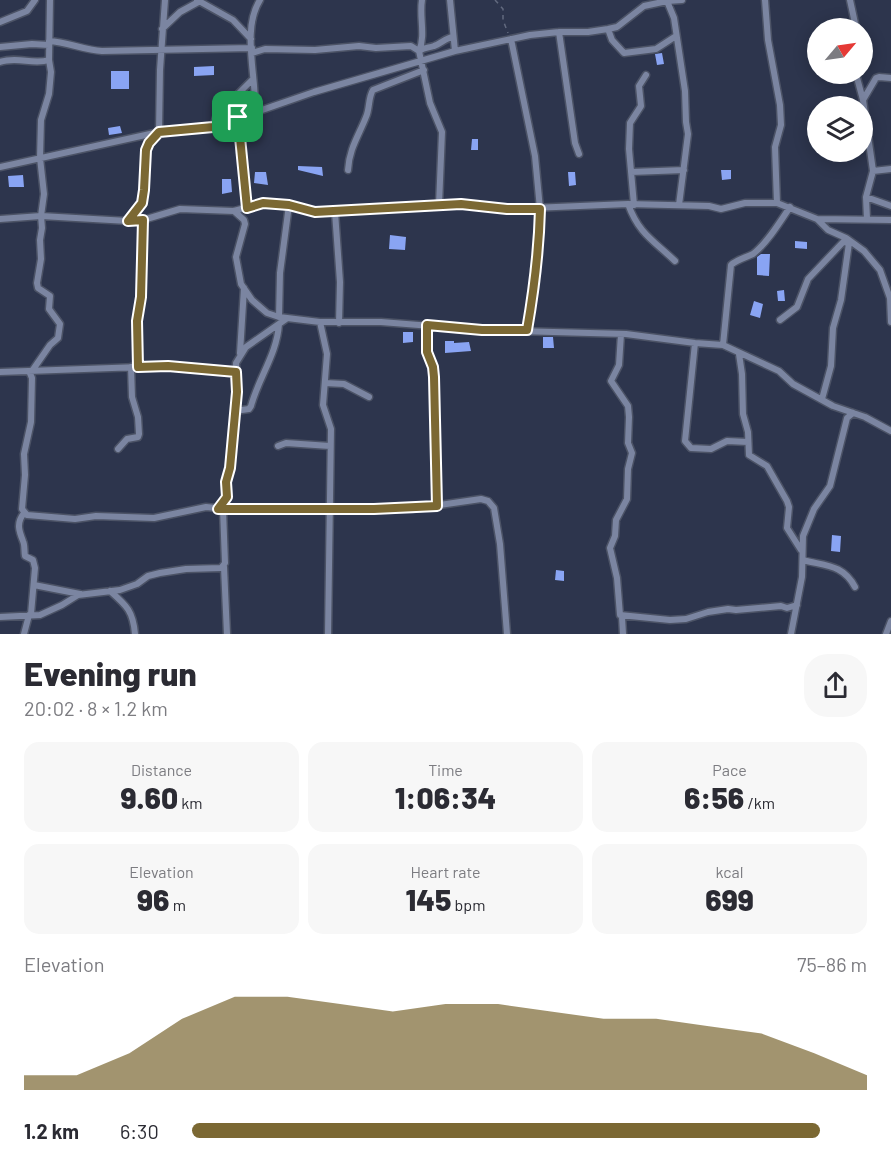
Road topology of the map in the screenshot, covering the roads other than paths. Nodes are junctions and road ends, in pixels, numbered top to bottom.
1 (35, 0) edge
2 (50, 0) edge
3 (165, 0) edge
4 (260, 0) edge
5 (422, 0) edge
6 (450, 0) edge
7 (682, 0) edge
8 (765, 0) edge
9 (850, 0) edge
10 (198, 1) edge
11 (667, 1) edge
12 (643, 3) edge
13 (854, 18) edge
14 (0, 22) edge
15 (162, 29) junction
16 (608, 29) junction
17 (559, 32) junction
18 (676, 36) junction
19 (453, 37) junction
20 (511, 39) junction
21 (49, 43) junction
22 (252, 46) junction
23 (0, 47) edge
24 (161, 49) junction
25 (419, 51) junction
26 (454, 51) junction
27 (49, 60) junction
28 (423, 60) junction
29 (0, 62) edge
30 (424, 70) junction
31 (646, 75) dead end
32 (891, 78) edge
33 (252, 80) junction
34 (865, 96) edge
35 (255, 112) junction
36 (238, 117) junction
37 (213, 127) junction
38 (159, 132) junction
39 (579, 154) dead end
40 (40, 158) junction
41 (872, 162) edge
42 (0, 167) edge
43 (891, 169) edge
44 (348, 170) dead end
45 (684, 170) junction
46 (873, 171) junction
47 (632, 172) junction
48 (866, 197) junction
49 (777, 203) junction
50 (631, 204) junction
51 (289, 205) junction
52 (439, 205) junction
53 (679, 205) junction
54 (891, 206) edge
55 (790, 207) junction
56 (247, 208) junction
57 (540, 209) junction
58 (234, 211) junction
59 (334, 212) junction
60 (41, 216) junction
61 (0, 219) edge
62 (817, 219) junction
63 (867, 219) junction
64 (143, 220) junction
65 (891, 220) edge
66 (128, 221) junction
67 (845, 240) junction
68 (675, 261) dead end
69 (244, 288) junction
70 (279, 320) junction
71 (780, 320) dead end
72 (320, 322) junction
73 (891, 322) edge
74 (339, 323) junction
75 (427, 325) junction
76 (527, 330) junction
77 (621, 334) junction
78 (695, 344) junction
79 (723, 345) junction
80 (240, 354) junction
81 (739, 354) junction
82 (135, 367) junction
83 (0, 372) edge
84 (236, 372) junction
85 (31, 373) junction
86 (325, 383) junction
87 (369, 397) dead end
88 (822, 399) junction
89 (235, 411) junction
90 (849, 414) junction
91 (891, 431) edge
92 (748, 442) junction
93 (278, 446) dead end
94 (330, 446) junction
95 (118, 449) dead end
96 (437, 506) junction
97 (223, 507) junction
98 (331, 509) junction
99 (24, 513) junction
100 (801, 551) junction
101 (803, 560) junction
102 (224, 567) junction
103 (34, 585) junction
104 (855, 586) dead end
105 (110, 591) junction
106 (83, 594) junction
107 (797, 605) junction
108 (30, 614) junction
109 (0, 617) edge
110 (622, 617) junction
111 (891, 621) edge
112 (24, 634) edge
113 (135, 634) edge
114 (227, 634) edge
115 (328, 634) edge
116 (507, 634) edge
117 (623, 634) edge
118 (791, 634) edge
119 (886, 634) edge

1 - 14 street
2 - 21 street
3 - 15 street
4 - 22 street
5 - 25 street
6 - 19 street
7 - 11 street
8 - 49 street
9 - 13 street
10 - 15 street
10 - 22 street
11 - 12 street
11 - 18 street
12 - 16 street
15 - 24 street
16 - 17 street
16 - 18 street
17 - 20 street
17 - 39 street
18 - 45 street
19 - 25 street
19 - 26 street
20 - 26 street
20 - 57 street
21 - 23 street
21 - 24 street
21 - 27 street
22 - 24 street
22 - 25 street
22 - 33 street
24 - 38 street
25 - 28 street
26 - 28 street
27 - 29 street
27 - 40 street
28 - 30 street
28 - 35 street
30 - 44 street
30 - 52 street
31 - 47 street
32 - 34 street
33 - 35 street
33 - 37 street
35 - 36 street
36 - 37 street
36 - 56 street
37 - 38 street
38 - 40 street
38 - 66 street
40 - 42 street
40 - 60 street
41 - 46 street
43 - 46 street
45 - 47 street
45 - 53 street
46 - 48 street
47 - 50 street
48 - 54 street
48 - 63 street
49 - 53 street
49 - 55 street
50 - 53 street
50 - 57 street
50 - 68 street
51 - 56 street
51 - 59 street
51 - 70 street
52 - 57 street
52 - 59 street
55 - 62 street
55 - 79 street
56 - 58 street
57 - 76 street
58 - 64 street
58 - 69 street
59 - 74 street
60 - 61 street
60 - 66 street
60 - 85 street
62 - 63 street
62 - 67 street
63 - 65 street
64 - 66 street
64 - 82 street
67 - 71 street
67 - 73 street
67 - 88 street
69 - 70 street
69 - 80 street
70 - 72 street
70 - 80 street
70 - 89 street
72 - 74 street
72 - 86 street
74 - 75 street
75 - 76 street
75 - 96 street
76 - 77 street
77 - 78 street
77 - 110 street
78 - 79 street
78 - 92 street
79 - 81 street
80 - 84 street
81 - 88 street
81 - 92 street
82 - 84 street
82 - 85 street
82 - 95 street
83 - 85 street
84 - 89 street
85 - 99 street
86 - 87 street
86 - 94 street
88 - 90 street
89 - 97 street
90 - 91 street
90 - 100 street
92 - 100 street
93 - 94 street
94 - 98 street
96 - 98 street
96 - 116 street
97 - 98 street
97 - 99 street
97 - 102 street
98 - 115 street
99 - 103 street
100 - 101 street
101 - 104 street
101 - 107 street
102 - 105 street
102 - 114 street
103 - 106 street
103 - 108 street
105 - 106 street
105 - 113 street
106 - 108 street
107 - 110 street
107 - 118 street
108 - 109 street
108 - 112 street
110 - 117 street
111 - 119 street

